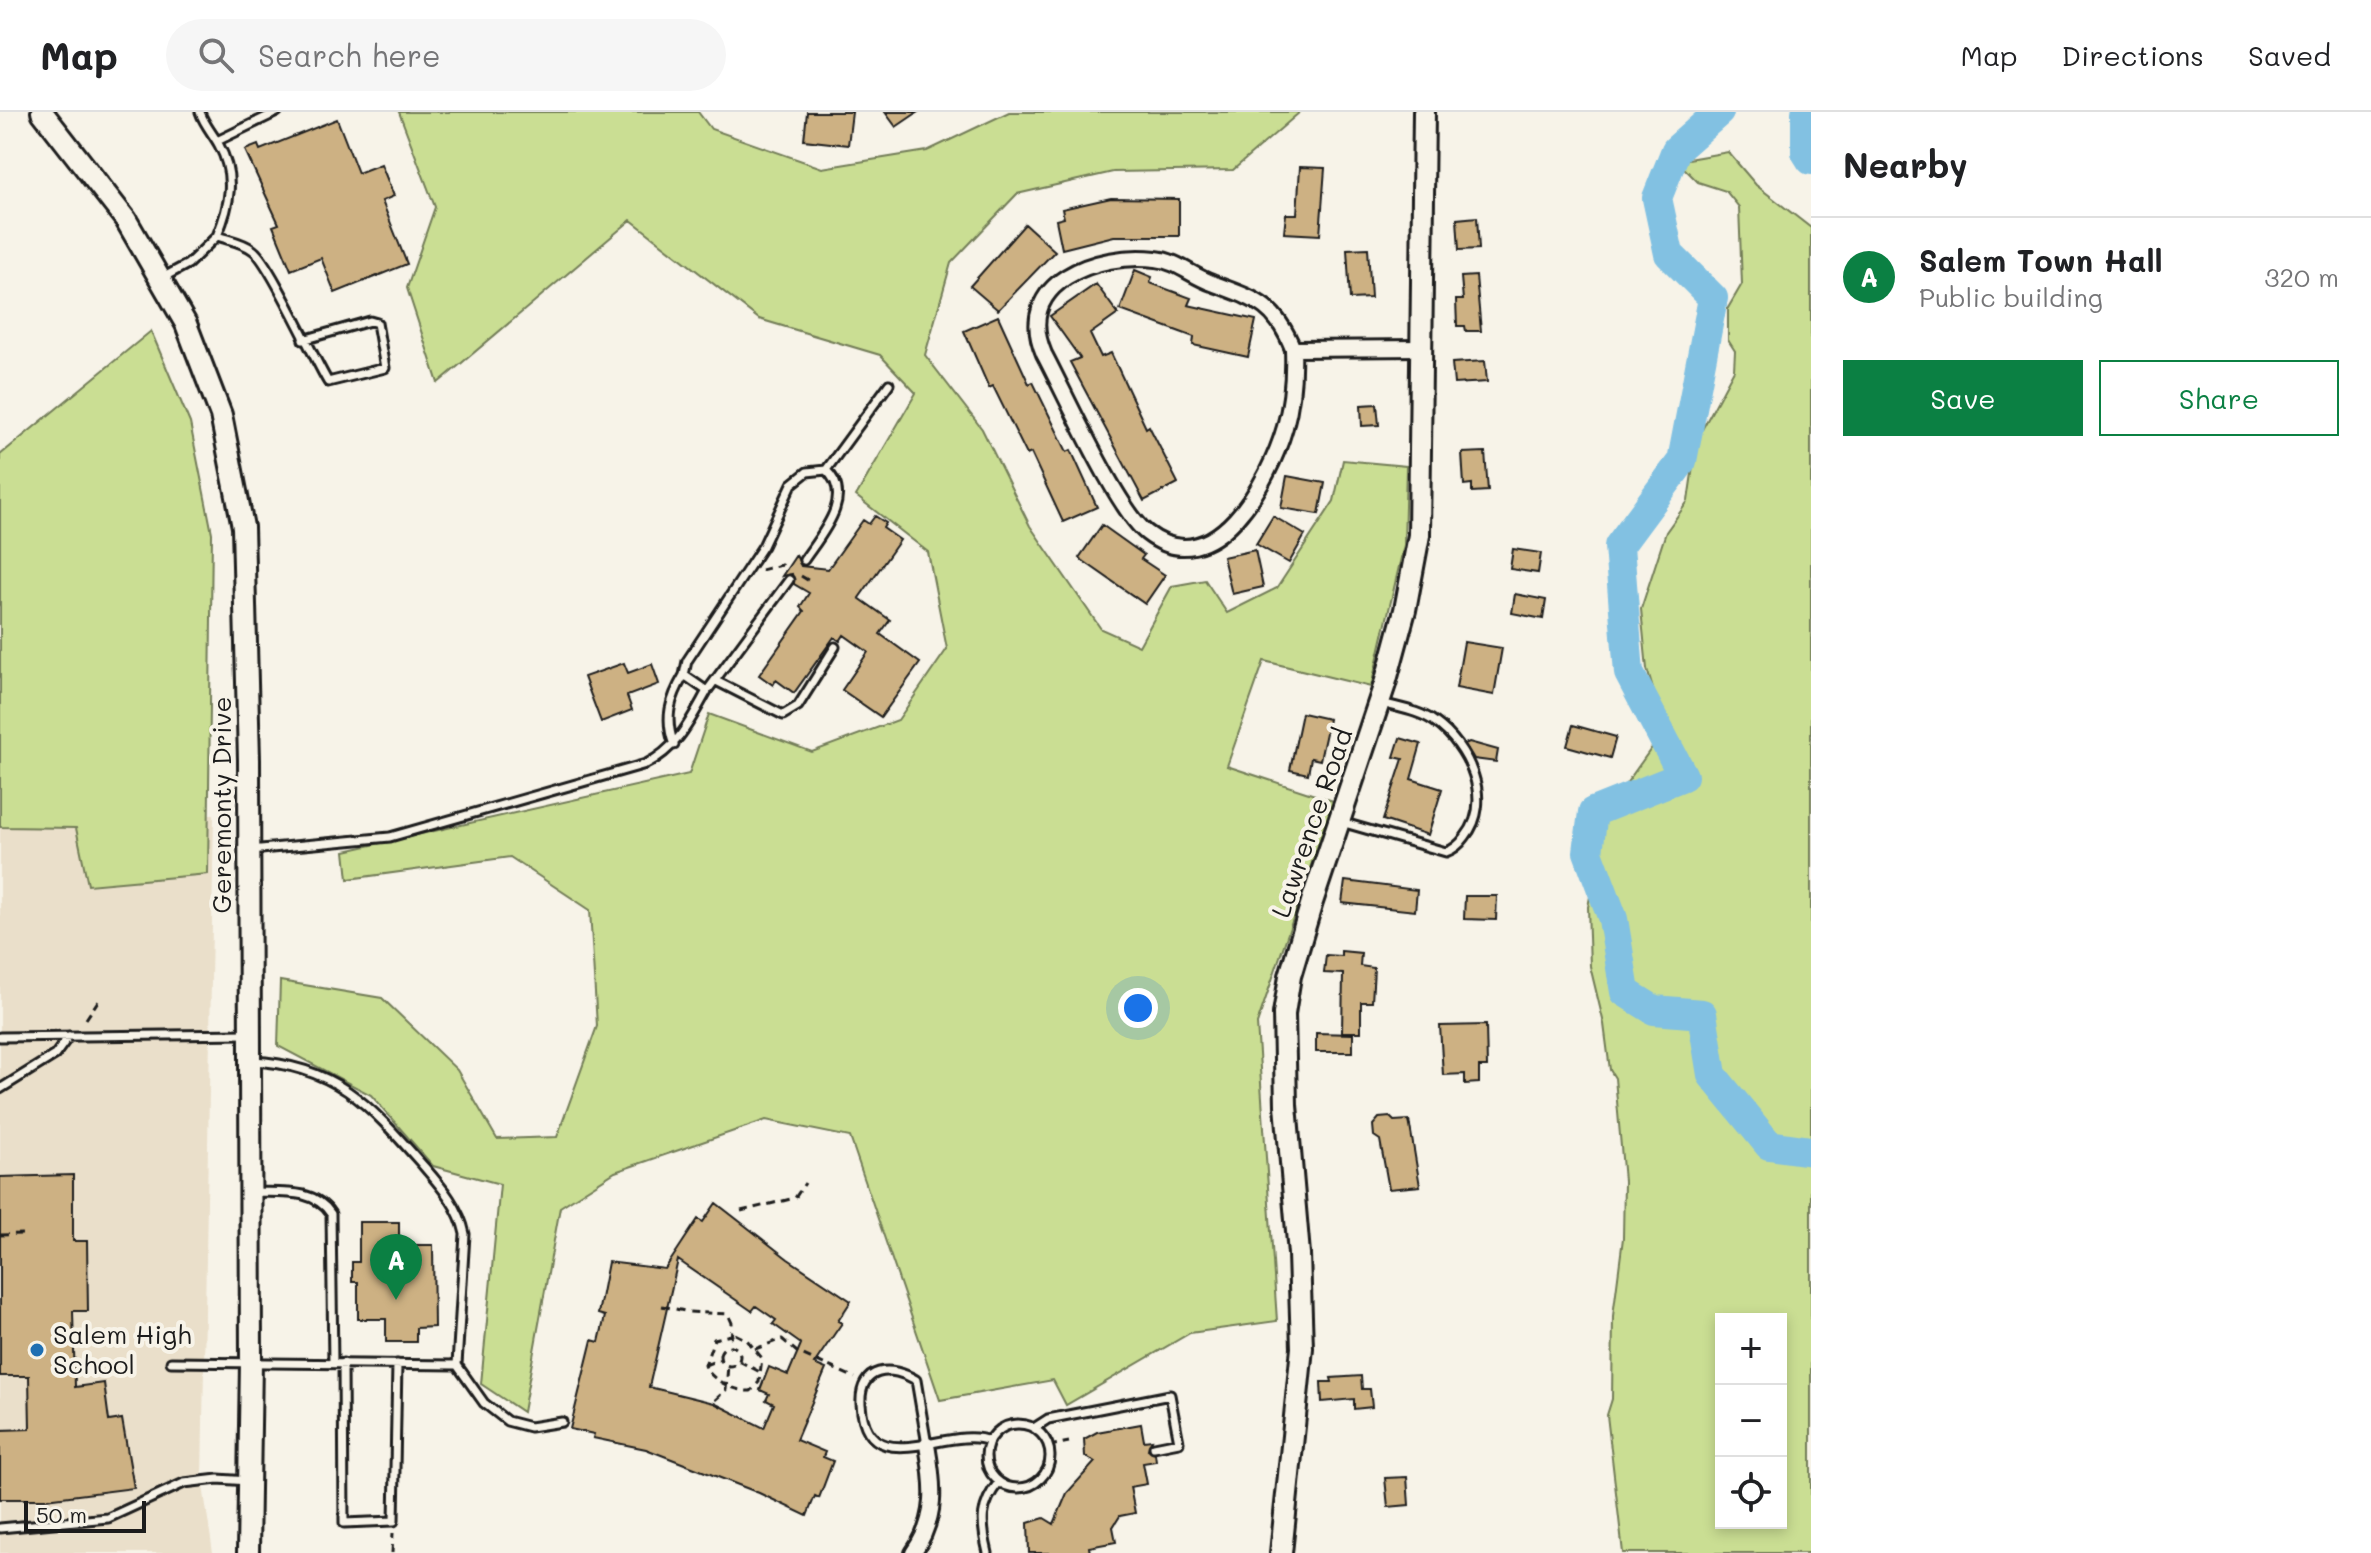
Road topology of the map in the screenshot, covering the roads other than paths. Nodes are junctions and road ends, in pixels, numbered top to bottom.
1 (42, 112) edge
2 (200, 112) edge
3 (277, 112) edge
4 (1424, 112) edge
5 (217, 141) junction
6 (217, 236) junction
7 (162, 278) junction
8 (303, 340) junction
9 (1423, 348) junction
10 (1293, 349) junction
11 (889, 384) dead end
12 (826, 470) junction
13 (804, 560) dead end
14 (789, 580) dead end
15 (835, 647) dead end
16 (684, 675) junction
17 (716, 681) junction
18 (707, 691) junction
19 (1380, 702) junction
20 (674, 745) junction
21 (1340, 822) junction
22 (248, 850) junction
23 (250, 1034) junction
24 (69, 1036) junction
25 (0, 1037) edge
26 (250, 1061) junction
27 (0, 1089) edge
28 (250, 1192) junction
29 (171, 1362) dead end
30 (251, 1362) junction
31 (333, 1363) junction
32 (343, 1363) junction
33 (397, 1364) junction
34 (457, 1365) junction
35 (562, 1422) dead end
36 (1034, 1428) junction
37 (989, 1441) junction
38 (927, 1445) junction
39 (1154, 1447) dead end
40 (250, 1481) junction
41 (999, 1482) junction
42 (0, 1528) edge
43 (248, 1553) edge
44 (913, 1553) edge
45 (988, 1553) edge
46 (1281, 1553) edge

1 - 7 street, Geremonty Drive
2 - 5 lane
3 - 5 lane
4 - 9 street, Lawrence Road
5 - 6 lane
6 - 7 lane
6 - 8 lane
7 - 22 street, Geremonty Drive
8 - 8 lane
9 - 10 street
9 - 19 street, Lawrence Road
10 - 10 street
11 - 12 lane
12 - 13 lane
12 - 16 lane
14 - 17 lane
15 - 17 lane
16 - 18 lane
16 - 20 lane
17 - 18 lane
18 - 20 lane
19 - 21 street, Lawrence Road
19 - 21 lane
20 - 22 lane
21 - 46 street, Lawrence Road
22 - 23 street, Geremonty Drive
23 - 24 lane
23 - 26 street, Geremonty Drive
24 - 25 lane
24 - 27 lane
26 - 28 street, Geremonty Drive
26 - 34 lane
28 - 30 street, Geremonty Drive
28 - 31 lane
29 - 30 lane
30 - 31 lane
30 - 40 street, Geremonty Drive
31 - 32 lane
32 - 33 lane
32 - 33 lane
33 - 34 lane
34 - 35 lane
36 - 37 lane
36 - 39 lane
36 - 41 lane
37 - 38 lane
37 - 41 lane
38 - 38 lane
38 - 44 street
40 - 42 lane
40 - 43 street, Geremonty Drive
41 - 45 lane

